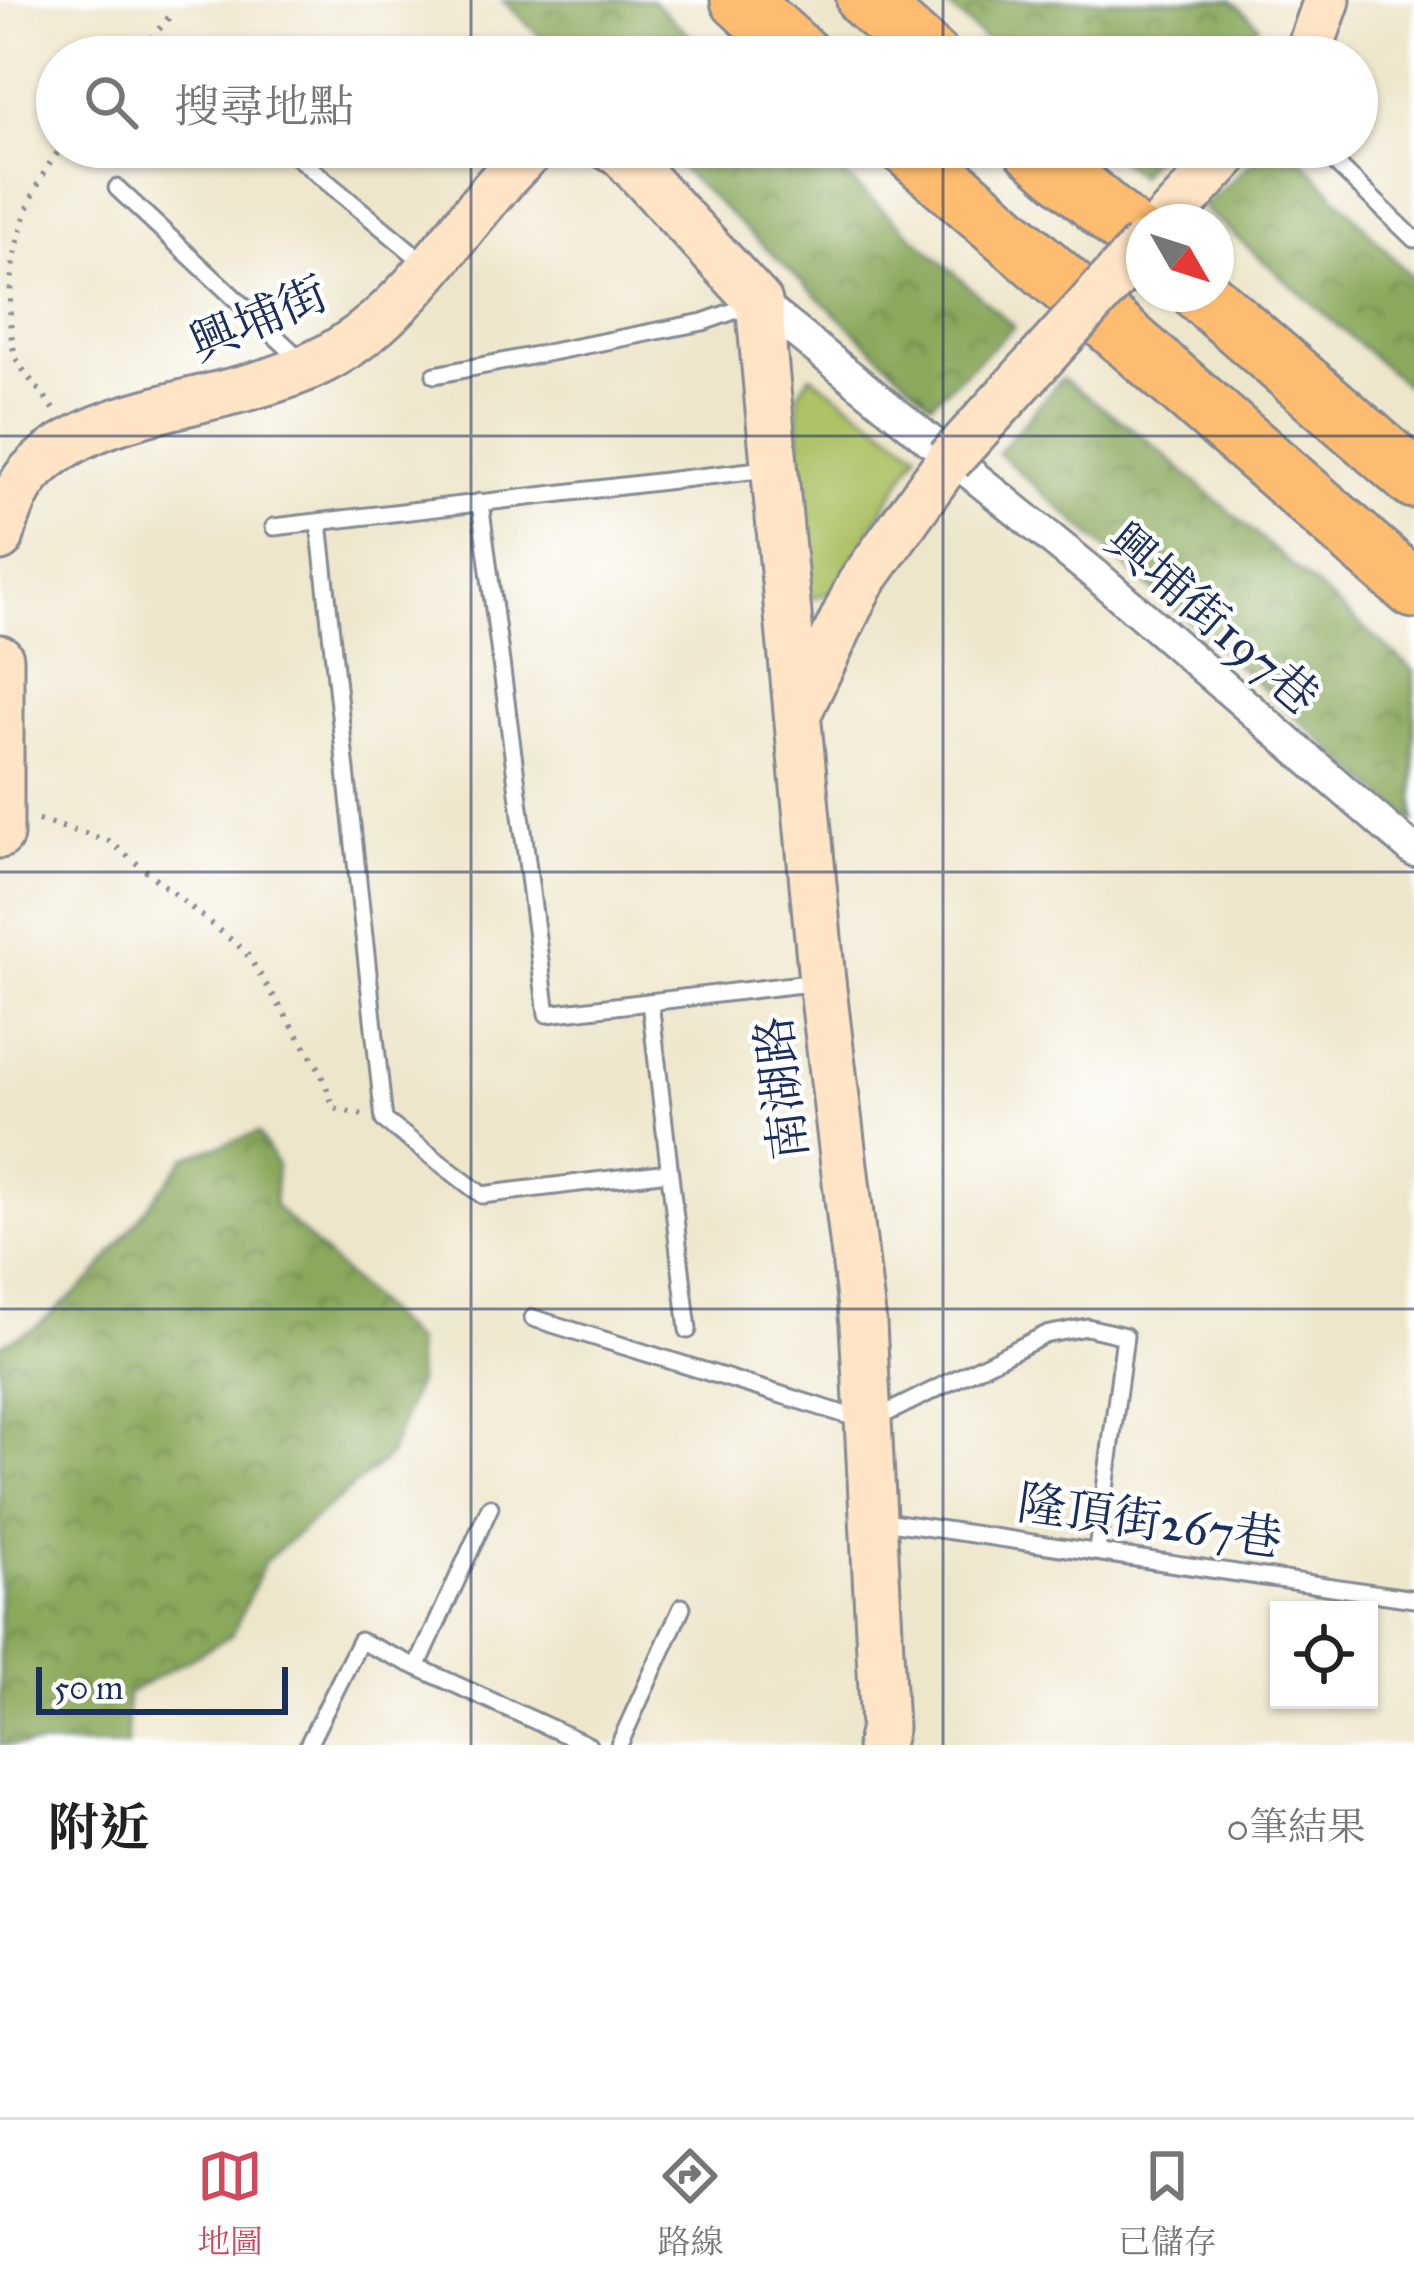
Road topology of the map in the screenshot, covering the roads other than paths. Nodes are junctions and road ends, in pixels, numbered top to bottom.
1 (740, 0) edge
2 (866, 0) edge
3 (1328, 0) edge
4 (780, 36) edge
5 (906, 36) edge
6 (1314, 36) edge
7 (311, 168) edge
8 (517, 168) edge
9 (635, 168) edge
10 (931, 168) edge
11 (1056, 168) edge
12 (1214, 168) edge
13 (1341, 168) edge
14 (116, 188) dead end
15 (1182, 204) edge
16 (1126, 229) edge
17 (1414, 239) edge
18 (1126, 265) edge
19 (432, 268) junction
20 (759, 302) junction
21 (1222, 312) edge
22 (308, 367) junction
23 (435, 375) dead end
24 (950, 460) junction
25 (776, 468) junction
26 (1414, 479) edge
27 (11, 484) edge
28 (480, 502) junction
29 (319, 521) junction
30 (274, 527) dead end
31 (0, 538) edge
32 (1414, 589) edge
33 (0, 658) edge
34 (800, 710) junction
35 (2, 823) edge
36 (1414, 850) edge
37 (823, 981) junction
38 (650, 1002) junction
39 (668, 1172) junction
40 (533, 1318) dead end
41 (688, 1330) dead end
42 (869, 1422) junction
43 (490, 1507) dead end
44 (874, 1520) junction
45 (1096, 1551) junction
46 (1414, 1599) edge
47 (682, 1607) dead end
48 (417, 1667) junction
49 (887, 1739) edge
50 (577, 1743) edge
51 (308, 1745) edge
52 (619, 1745) edge

1 - 4 highway
2 - 5 highway
3 - 6 street
7 - 19 lane
8 - 19 street, 興埔街
9 - 20 street
10 - 32 highway
11 - 16 highway
12 - 15 street
13 - 17 lane
14 - 22 lane
18 - 24 street, bridge
19 - 22 street, 興埔街
20 - 23 lane
20 - 24 street
20 - 25 street, 南湖路
21 - 26 highway
22 - 27 street, 興埔街
24 - 34 street
24 - 36 street, 興埔街197巷
25 - 28 lane
25 - 34 street, 南湖路
27 - 31 street, 興埔街
28 - 29 lane
28 - 38 lane
29 - 30 lane
29 - 39 lane
33 - 35 street
34 - 37 street, 南湖路
37 - 38 lane
37 - 42 street, 南湖路
38 - 39 lane
39 - 41 lane
40 - 42 lane
42 - 44 street, 南湖路
42 - 45 lane
43 - 48 lane
44 - 45 lane, 隆頂街267巷
44 - 49 street, 南湖路
45 - 46 lane, 隆頂街267巷
47 - 52 lane
48 - 50 lane
48 - 51 lane

